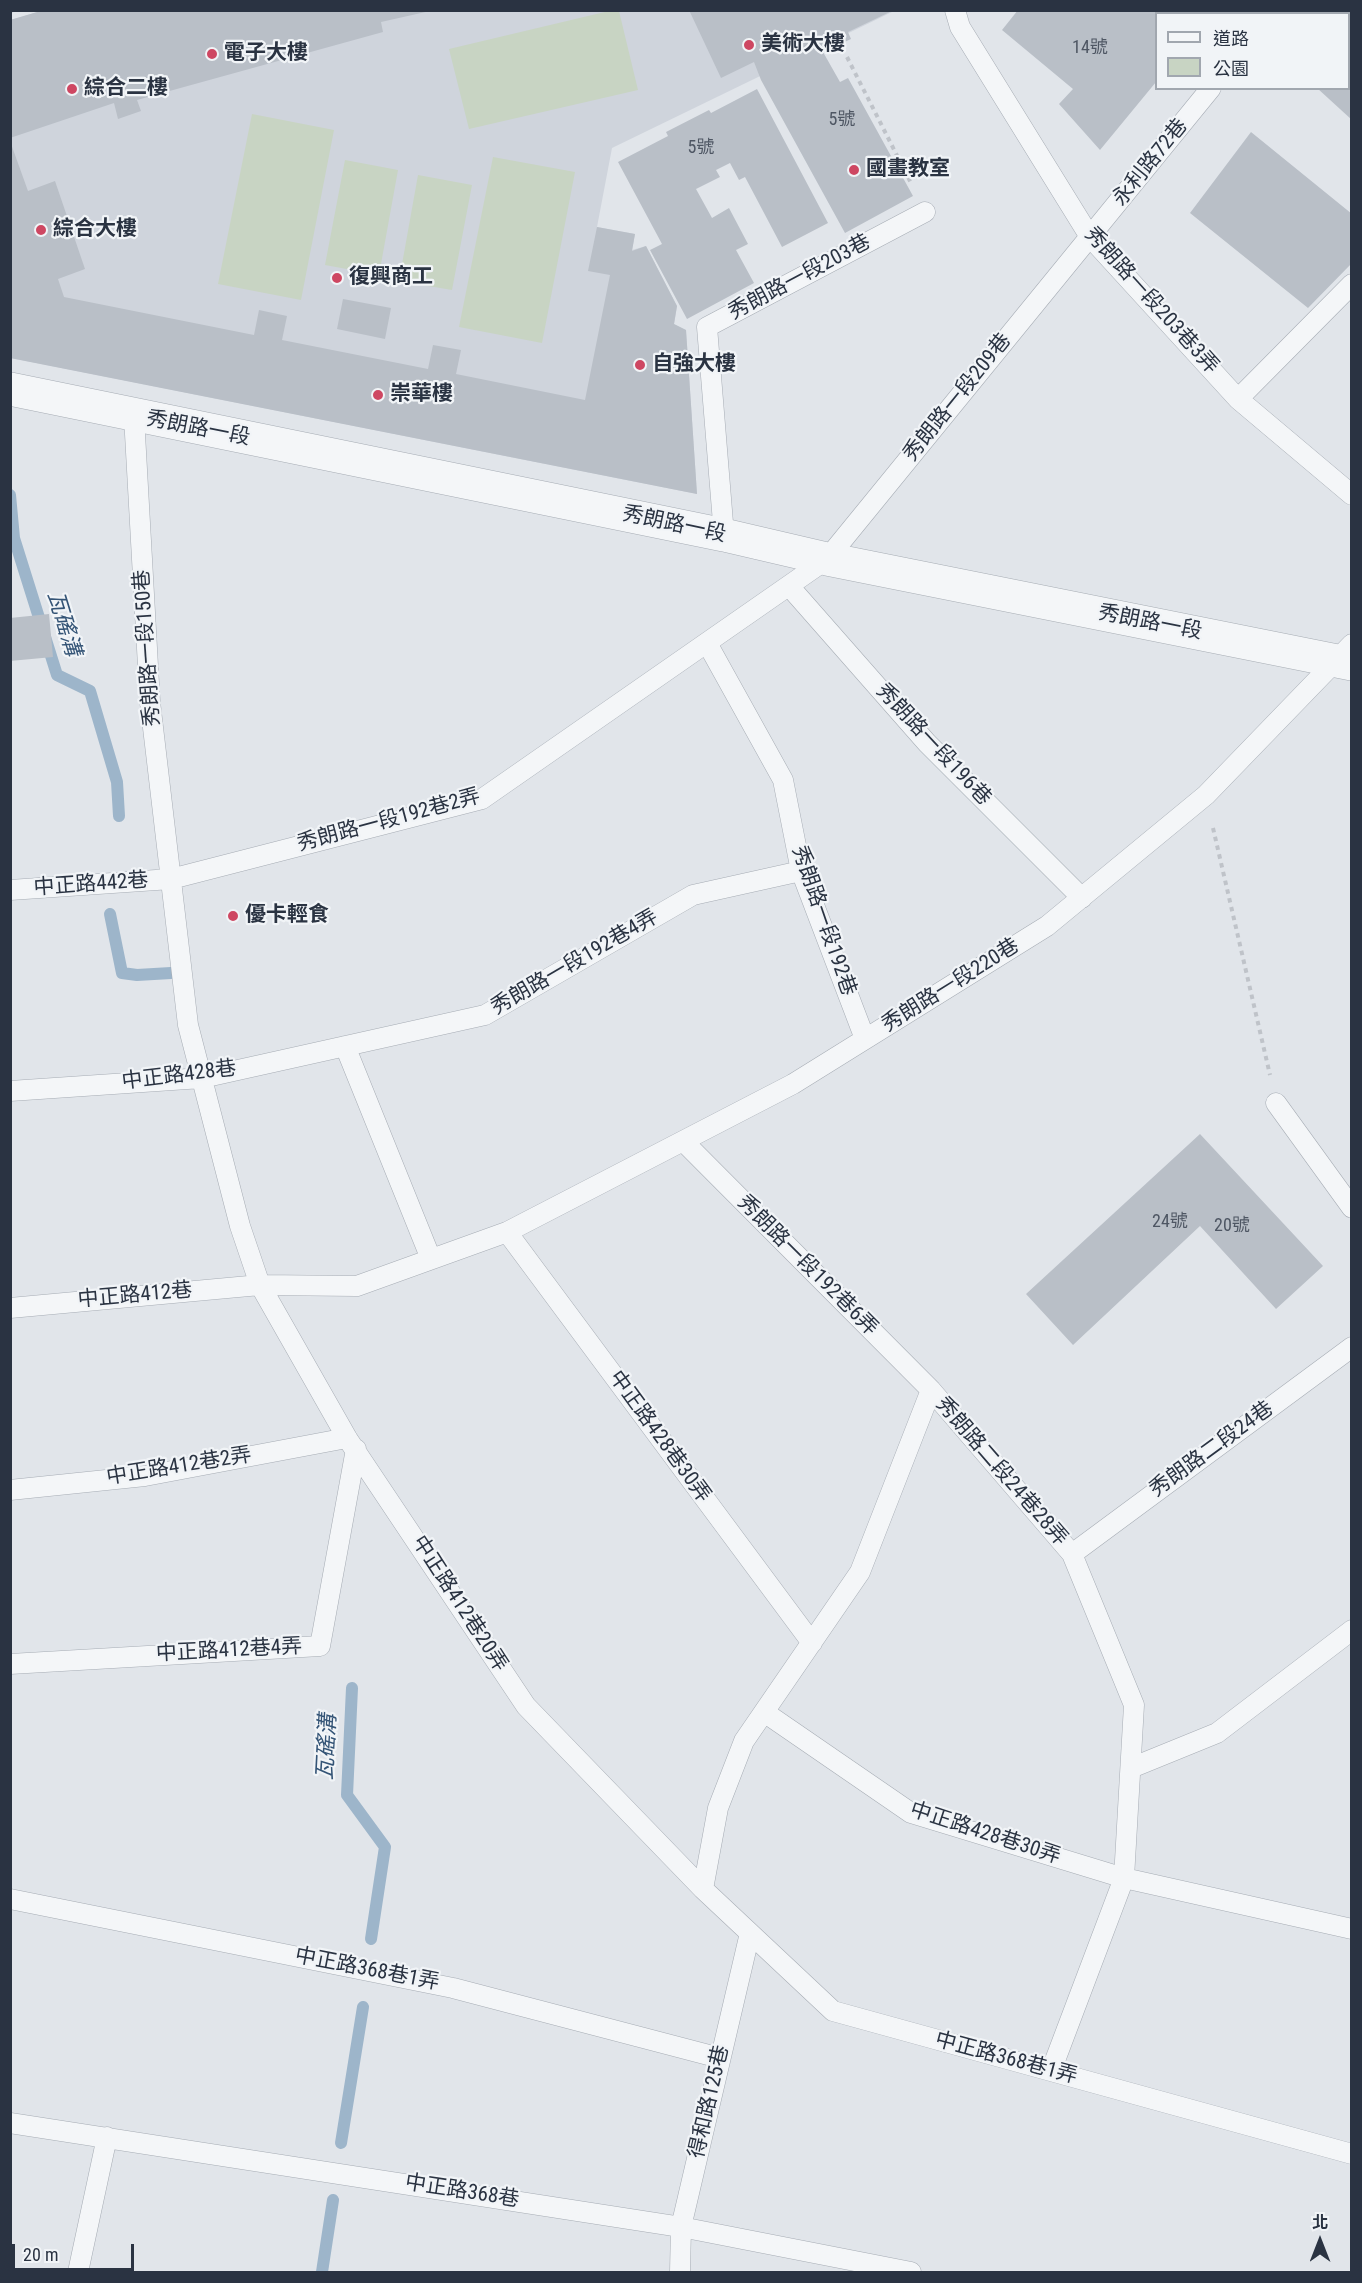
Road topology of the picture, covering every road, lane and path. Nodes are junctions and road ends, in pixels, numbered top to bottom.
1 (955, 10) edge
2 (847, 57) dead end
3 (1209, 90) edge
4 (925, 212) joint
5 (1090, 237) junction
6 (1352, 284) edge
7 (10, 389) edge
8 (1238, 399) junction
9 (134, 416) junction
10 (1352, 495) edge
11 (724, 535) junction
12 (827, 560) junction
13 (789, 586) junction
14 (707, 643) junction
15 (1347, 656) edge
16 (1206, 795) junction
17 (801, 871) junction
18 (171, 879) junction
19 (10, 890) edge
20 (1082, 898) junction
21 (865, 1039) junction
22 (345, 1046) junction
23 (202, 1078) junction
24 (10, 1091) edge
25 (1276, 1103) joint
26 (683, 1141) junction
27 (1352, 1208) edge
28 (507, 1232) junction
29 (431, 1259) junction
30 (260, 1285) junction
31 (10, 1308) edge
32 (1352, 1347) edge
33 (931, 1390) junction
34 (352, 1443) junction
35 (10, 1490) edge
36 (1072, 1554) junction
37 (1352, 1630) edge
38 (812, 1643) junction
39 (10, 1664) edge
40 (764, 1712) junction
41 (1131, 1768) junction
42 (1124, 1878) junction
43 (703, 1889) junction
44 (10, 1899) edge
45 (1352, 1929) edge
46 (750, 1933) junction
47 (720, 2058) junction
48 (1051, 2071) junction
49 (10, 2122) edge
50 (107, 2137) junction
51 (1352, 2154) edge
52 (681, 2227) junction
53 (78, 2272) edge
54 (680, 2272) edge
55 (911, 2272) edge

1 - 5 lane, 秀朗路一段203巷3弄
2 - 4 path
3 - 5 lane, 永利路72巷
4 - 11 lane, 秀朗路一段203巷
5 - 8 lane, 秀朗路一段203巷3弄
5 - 12 lane, 秀朗路一段209巷
6 - 8 lane
7 - 9 street, 秀朗路一段
8 - 10 lane, 秀朗路一段203巷3弄
9 - 11 street, 秀朗路一段
9 - 18 lane, 秀朗路一段150巷
11 - 12 street, 秀朗路一段
12 - 13 lane
12 - 15 street, 秀朗路一段
13 - 14 lane
13 - 20 lane, 秀朗路一段196巷
14 - 17 lane, 秀朗路一段192巷
14 - 18 lane, 秀朗路一段192巷2弄
15 - 16 lane, 秀朗路一段220巷
16 - 20 lane, 秀朗路一段220巷
16 - 25 path
17 - 21 lane, 秀朗路一段192巷
17 - 22 lane, 秀朗路一段192巷4弄
18 - 19 lane, 中正路442巷
18 - 23 lane, 秀朗路一段150巷
20 - 21 lane, 秀朗路一段220巷
21 - 26 lane, 秀朗路一段220巷
22 - 23 lane, 中正路428巷
22 - 29 lane
23 - 24 lane, 中正路428巷
23 - 30 lane, 中正路412巷20弄
25 - 27 lane
26 - 28 lane, 秀朗路一段220巷
26 - 33 lane, 秀朗路一段192巷6弄
28 - 29 lane, 秀朗路一段220巷
28 - 38 lane, 中正路428巷30弄
29 - 30 lane, 中正路412巷
30 - 31 lane, 中正路412巷
30 - 34 lane, 中正路412巷20弄
32 - 36 lane, 秀朗路二段24巷
33 - 36 lane, 秀朗路二段24巷28弄
33 - 38 lane
34 - 35 lane, 中正路412巷2弄
34 - 39 lane, 中正路412巷4弄
34 - 43 lane, 中正路412巷20弄
36 - 41 lane, 秀朗路二段24巷28弄
37 - 41 lane
38 - 40 lane
40 - 42 lane, 中正路428巷30弄
40 - 43 lane
41 - 42 lane, 秀朗路二段24巷28弄
42 - 45 lane, 中正路428巷30弄
42 - 48 lane, 秀朗路二段24巷28弄
43 - 46 lane, 中正路368巷1弄
44 - 47 lane, 中正路368巷1弄
46 - 47 lane, 得和路125巷
46 - 48 lane, 中正路368巷1弄
47 - 52 lane, 得和路125巷
48 - 51 lane, 中正路368巷1弄
49 - 50 lane, 中正路368巷
50 - 52 lane, 中正路368巷
50 - 53 lane
52 - 54 lane, 得和路125巷
52 - 55 lane, 中正路368巷

